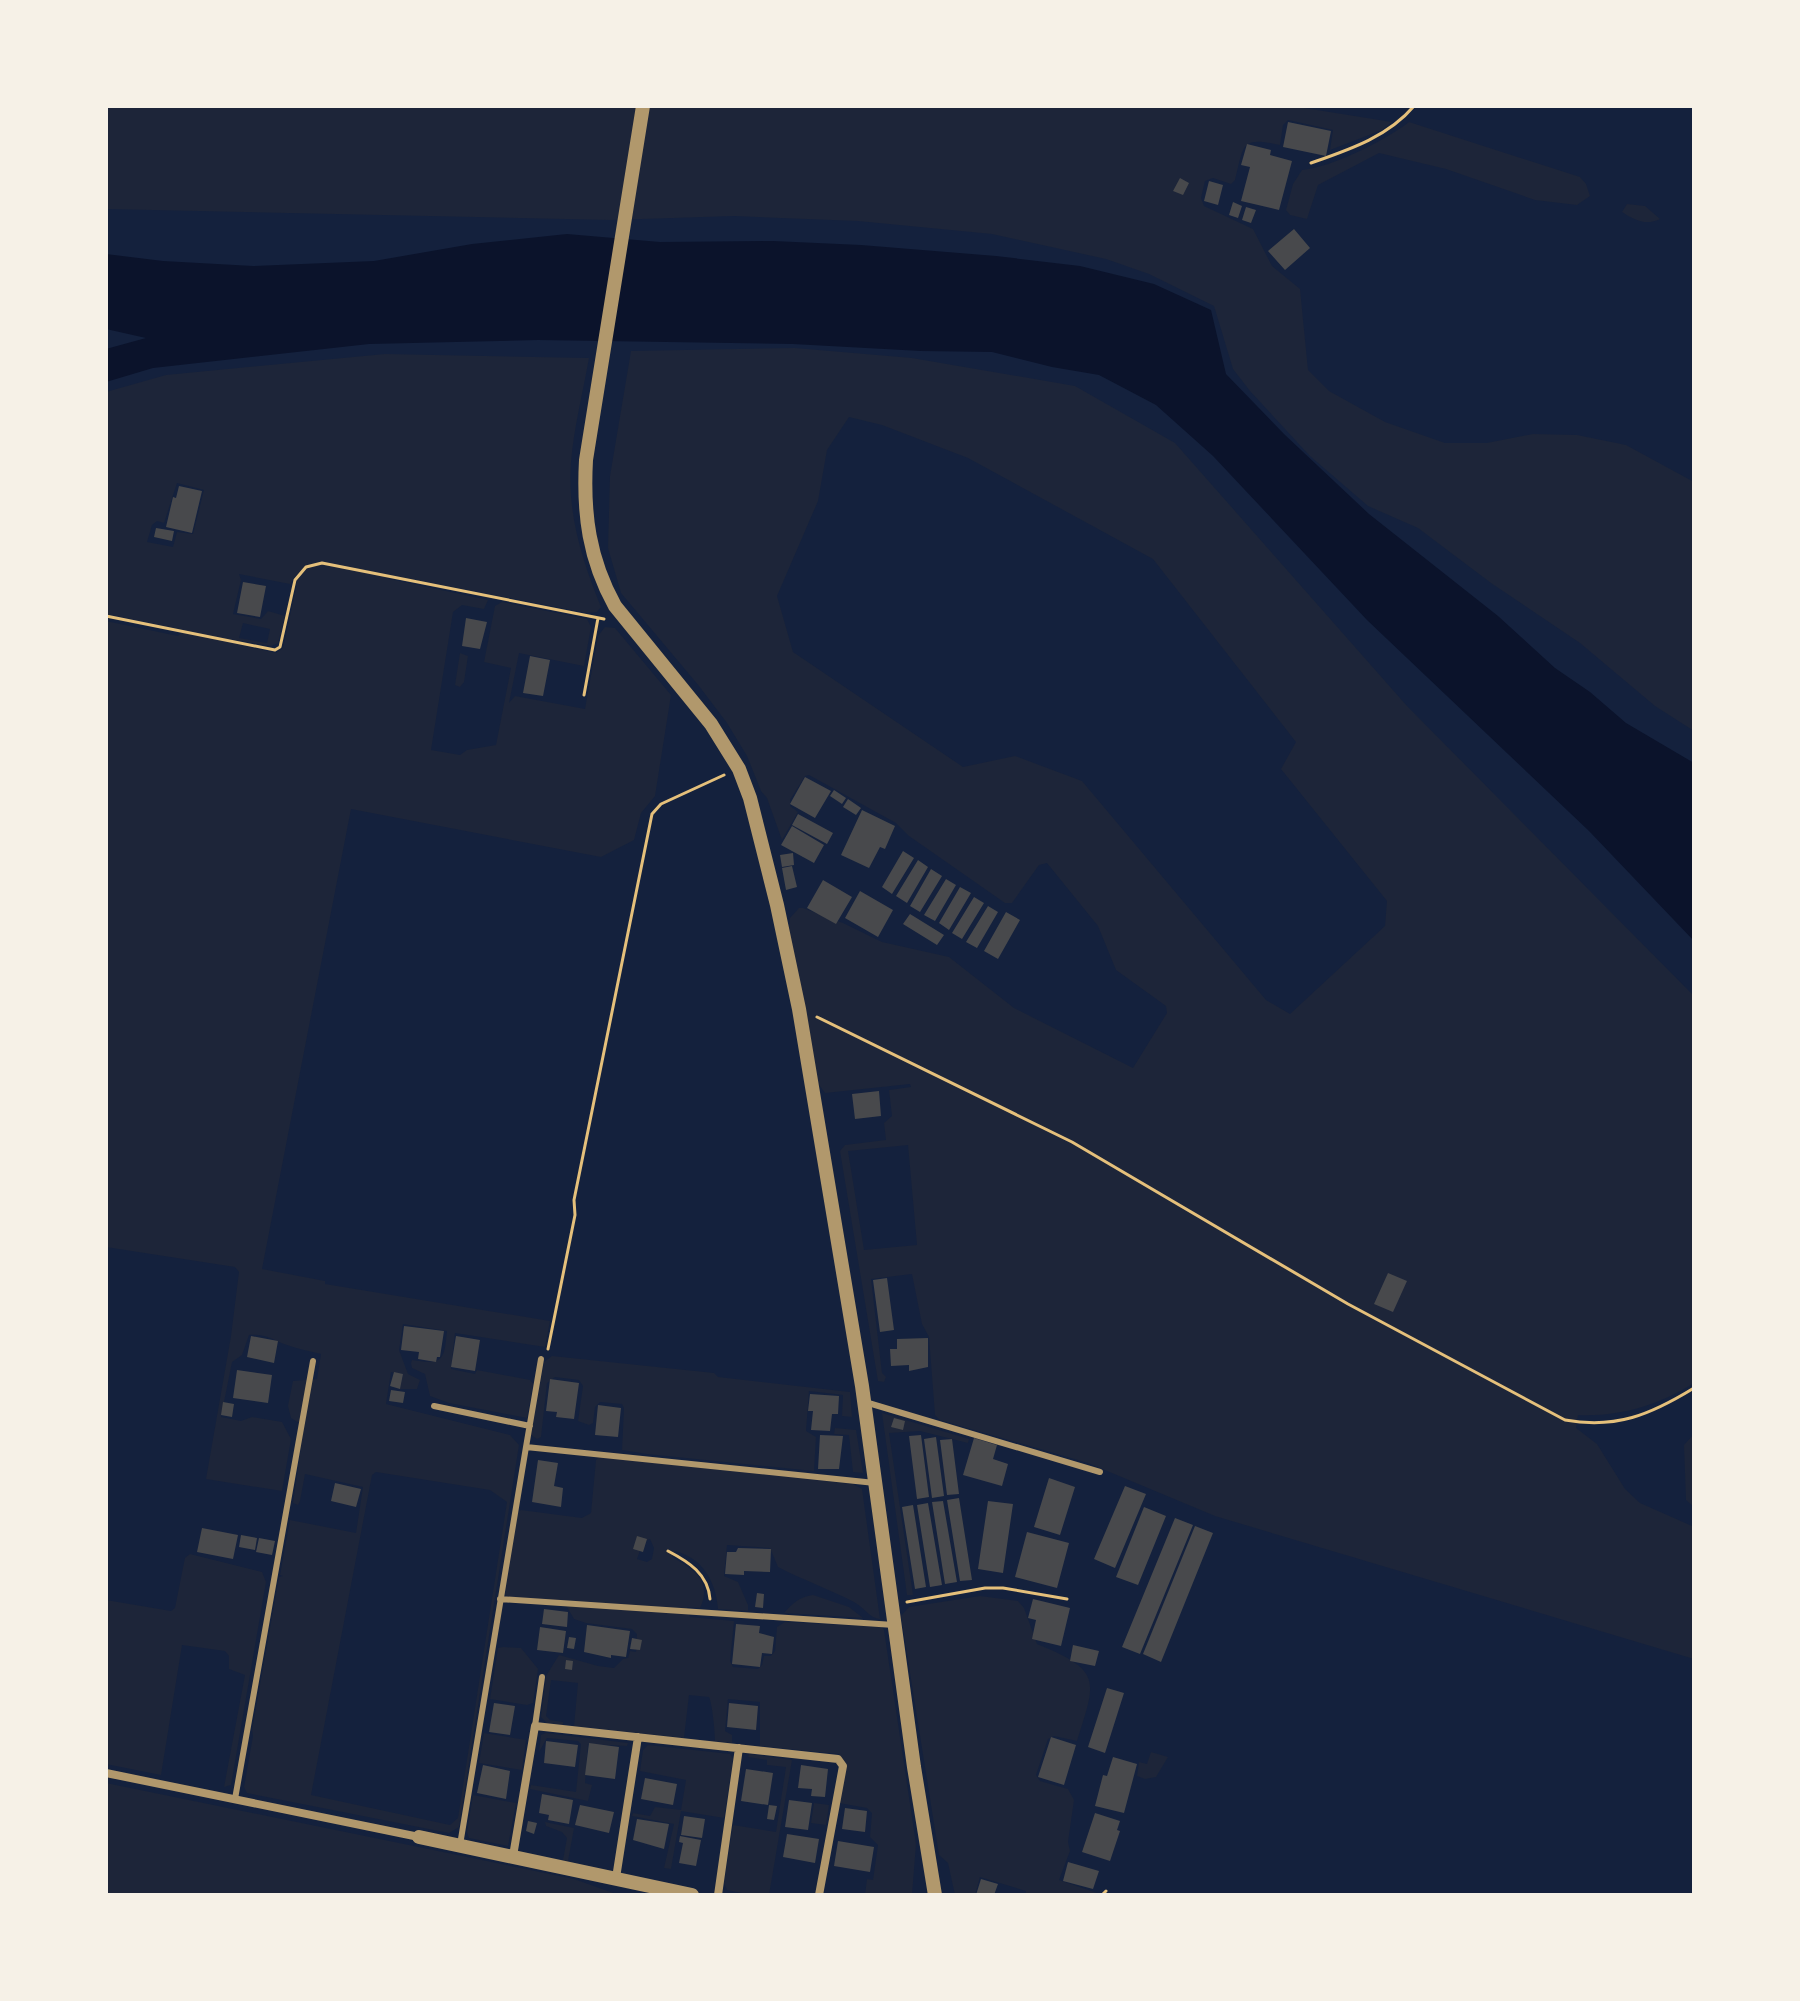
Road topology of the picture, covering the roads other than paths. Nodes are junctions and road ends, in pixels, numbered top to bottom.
1 (643, 106) edge
2 (541, 1359) road end
3 (313, 1361) dead end
4 (865, 1402) junction
5 (434, 1406) dead end
6 (530, 1426) junction
7 (526, 1447) junction
8 (1100, 1472) dead end
9 (875, 1483) junction
10 (500, 1599) junction
11 (894, 1625) junction
12 (542, 1677) dead end
13 (535, 1726) junction
14 (638, 1737) junction
15 (739, 1748) junction
16 (106, 1773) edge
17 (235, 1799) junction
18 (419, 1837) joint
19 (460, 1845) junction
20 (513, 1856) junction
21 (616, 1878) junction
22 (692, 1895) edge
23 (718, 1895) edge
24 (819, 1895) edge
25 (935, 1895) edge

1 - 4 street
2 - 6 lane
3 - 17 lane
4 - 8 lane
4 - 9 street
5 - 6 lane
6 - 7 lane
7 - 9 lane
7 - 10 lane
9 - 11 street
10 - 11 lane
10 - 19 lane
11 - 25 street
12 - 13 lane
13 - 14 street
13 - 20 street
14 - 15 street
14 - 21 street
15 - 23 street
15 - 24 street
16 - 17 street
17 - 18 street
18 - 19 street
19 - 20 street
20 - 21 street
21 - 22 street

